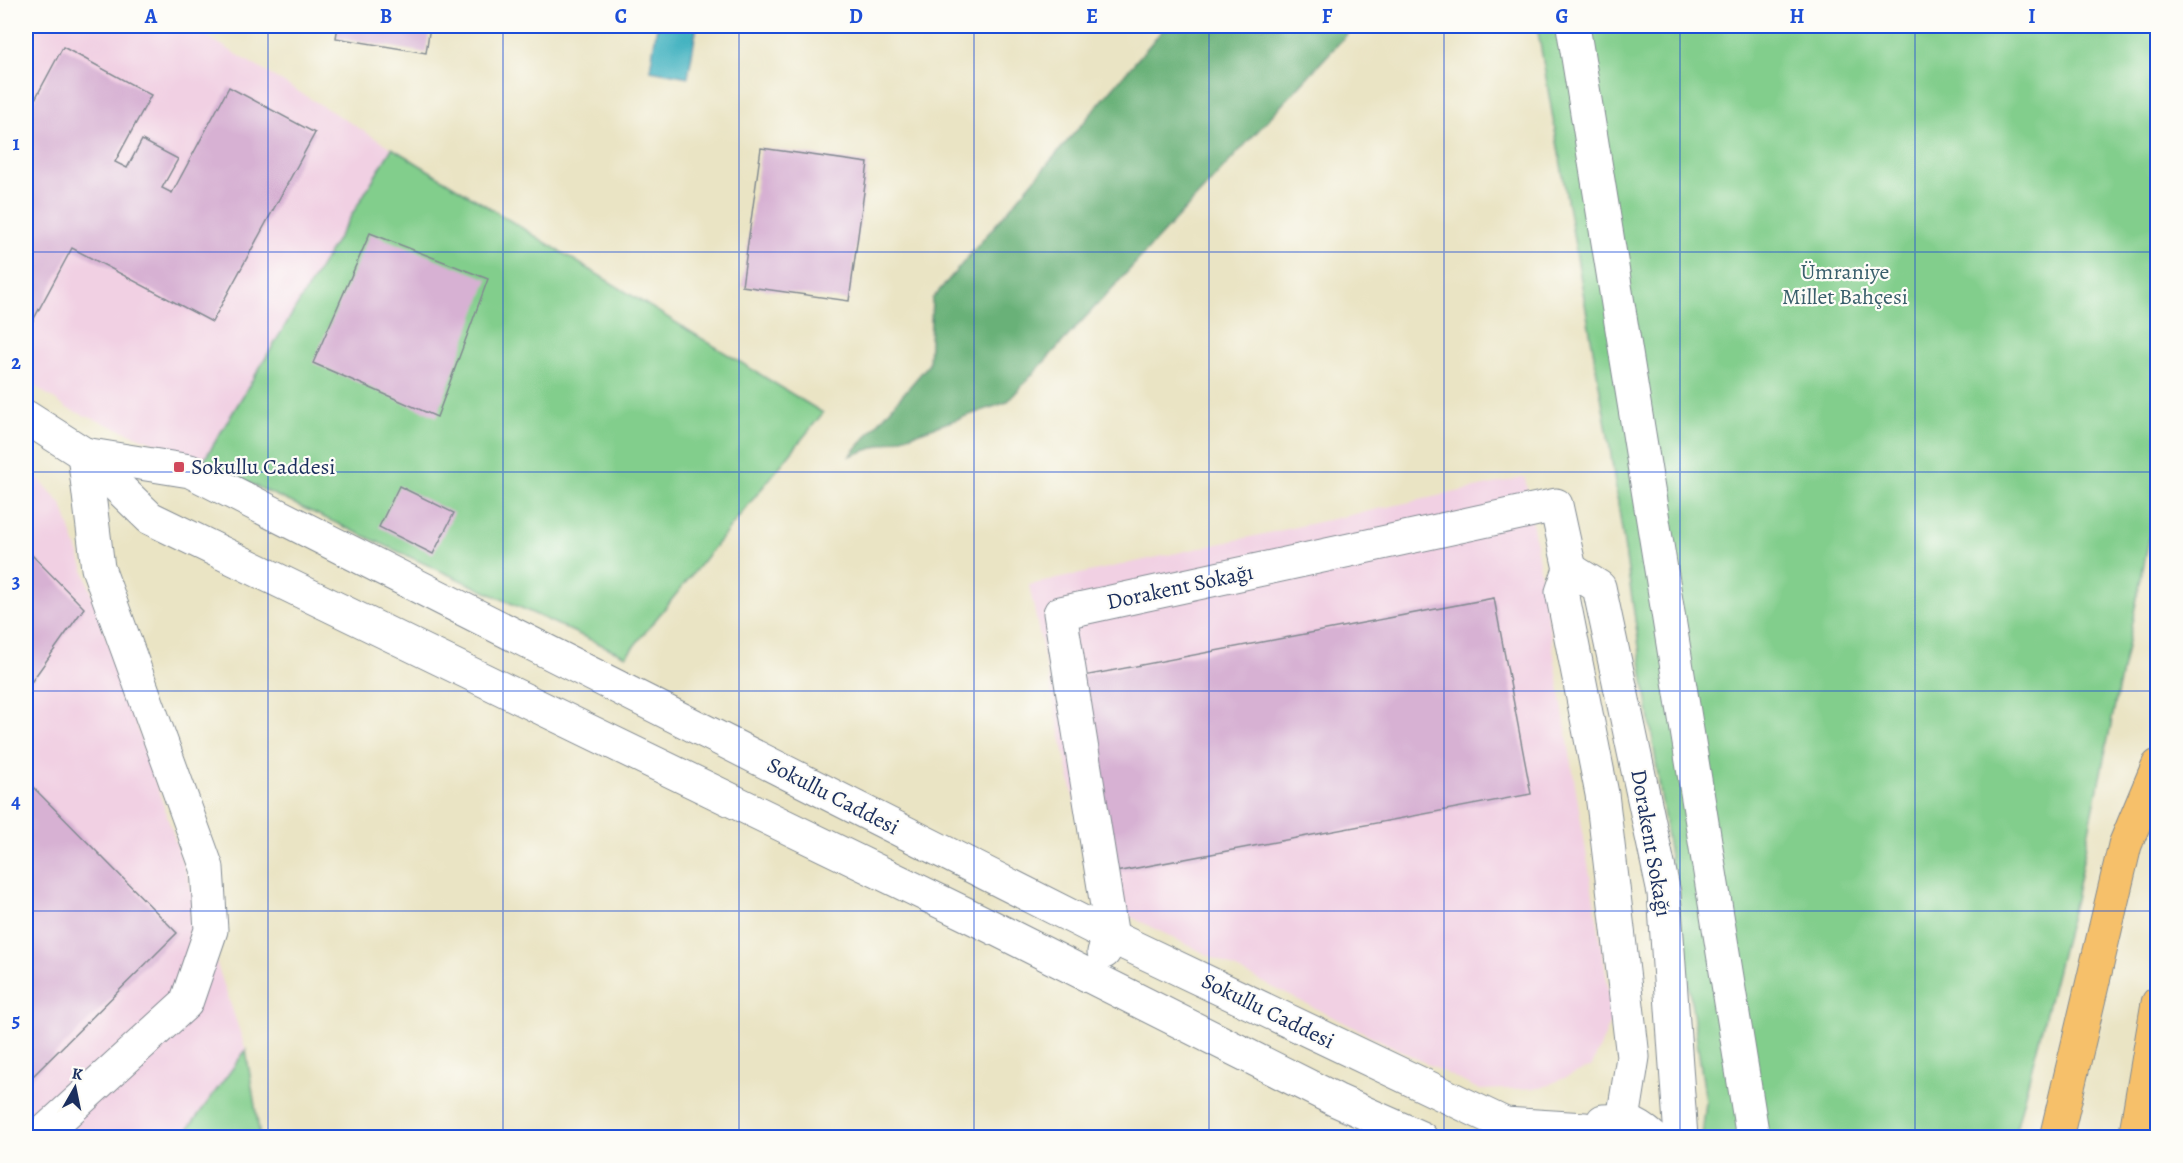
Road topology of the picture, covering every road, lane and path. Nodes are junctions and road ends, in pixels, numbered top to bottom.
1 (1573, 26) edge
2 (26, 417) edge
3 (84, 454) junction
4 (1570, 568) junction
5 (607, 682) junction
6 (578, 725) junction
7 (2157, 766) edge
8 (1112, 937) junction
9 (1092, 977) junction
10 (2157, 1003) edge
11 (1623, 1120) junction
12 (1581, 1133) edge
13 (38, 1137) edge
14 (1421, 1137) edge
15 (1653, 1137) edge
16 (1681, 1137) edge
17 (1753, 1137) edge
18 (2056, 1137) edge
19 (2135, 1137) edge

1 - 17 street
2 - 3 street, Sokullu Caddesi
3 - 5 street, Sokullu Caddesi
3 - 6 street, Sokullu Caddesi
3 - 13 street
4 - 8 street, Dorakent Sokağı
4 - 11 street, Dorakent Sokağı
4 - 16 street, Dorakent Sokağı
5 - 6 street
5 - 8 street, Sokullu Caddesi
6 - 9 street, Sokullu Caddesi
7 - 18 highway
8 - 9 street
8 - 12 street, Sokullu Caddesi
9 - 14 street, Sokullu Caddesi
10 - 19 highway
11 - 12 street, Sokullu Caddesi
11 - 15 street

